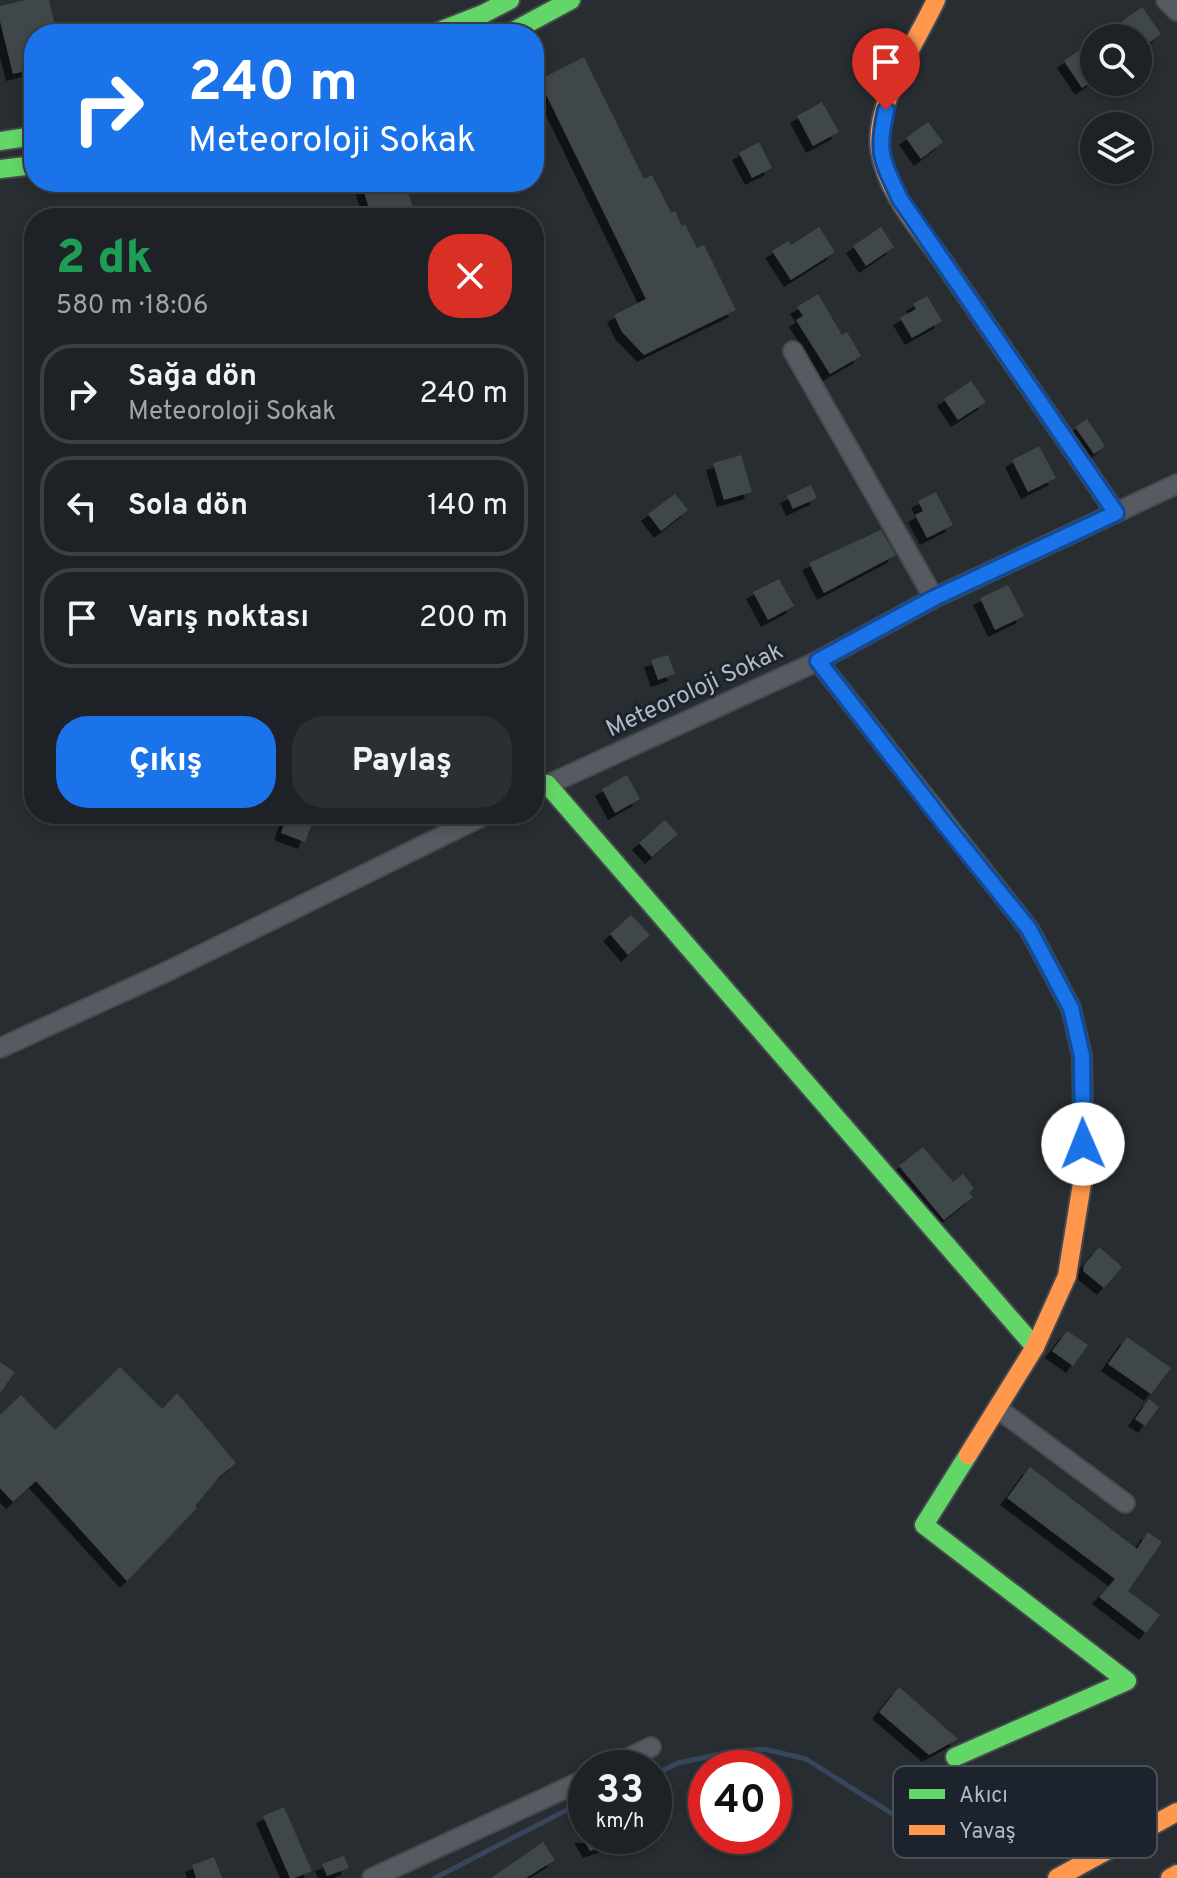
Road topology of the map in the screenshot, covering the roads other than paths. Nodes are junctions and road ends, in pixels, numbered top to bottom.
1 (510, 0) edge
2 (571, 0) edge
3 (936, 0) edge
4 (1166, 0) edge
5 (1177, 11) edge
6 (458, 24) edge
7 (527, 24) edge
8 (24, 137) edge
9 (0, 141) edge
10 (24, 166) edge
11 (0, 169) edge
12 (793, 351) dead end
13 (1177, 484) edge
14 (1116, 513) junction
15 (934, 598) junction
16 (818, 661) junction
17 (544, 787) edge
18 (544, 791) edge
19 (467, 824) edge
20 (0, 1048) edge
21 (1035, 1347) junction
22 (997, 1408) junction
23 (1125, 1503) dead end
24 (651, 1747) dead end
25 (645, 1750) edge
26 (955, 1757) dead end
27 (568, 1787) edge
28 (1177, 1812) edge
29 (1157, 1823) edge
30 (1093, 1858) edge
31 (1177, 1874) edge
32 (372, 1878) edge
33 (1057, 1878) edge
34 (1170, 1878) edge

1 - 6 main road
2 - 7 main road
3 - 14 main road
4 - 5 street
8 - 9 main road
10 - 11 main road
12 - 15 street
13 - 14 street, Meteoroloji Sokak
14 - 15 street, Meteoroloji Sokak
15 - 16 street, Meteoroloji Sokak
16 - 17 street, Meteoroloji Sokak
16 - 21 main road
18 - 21 main road
19 - 20 street
21 - 22 main road
22 - 23 street
22 - 26 main road
24 - 25 street
27 - 32 street
28 - 29 main road
30 - 33 main road
31 - 34 main road

